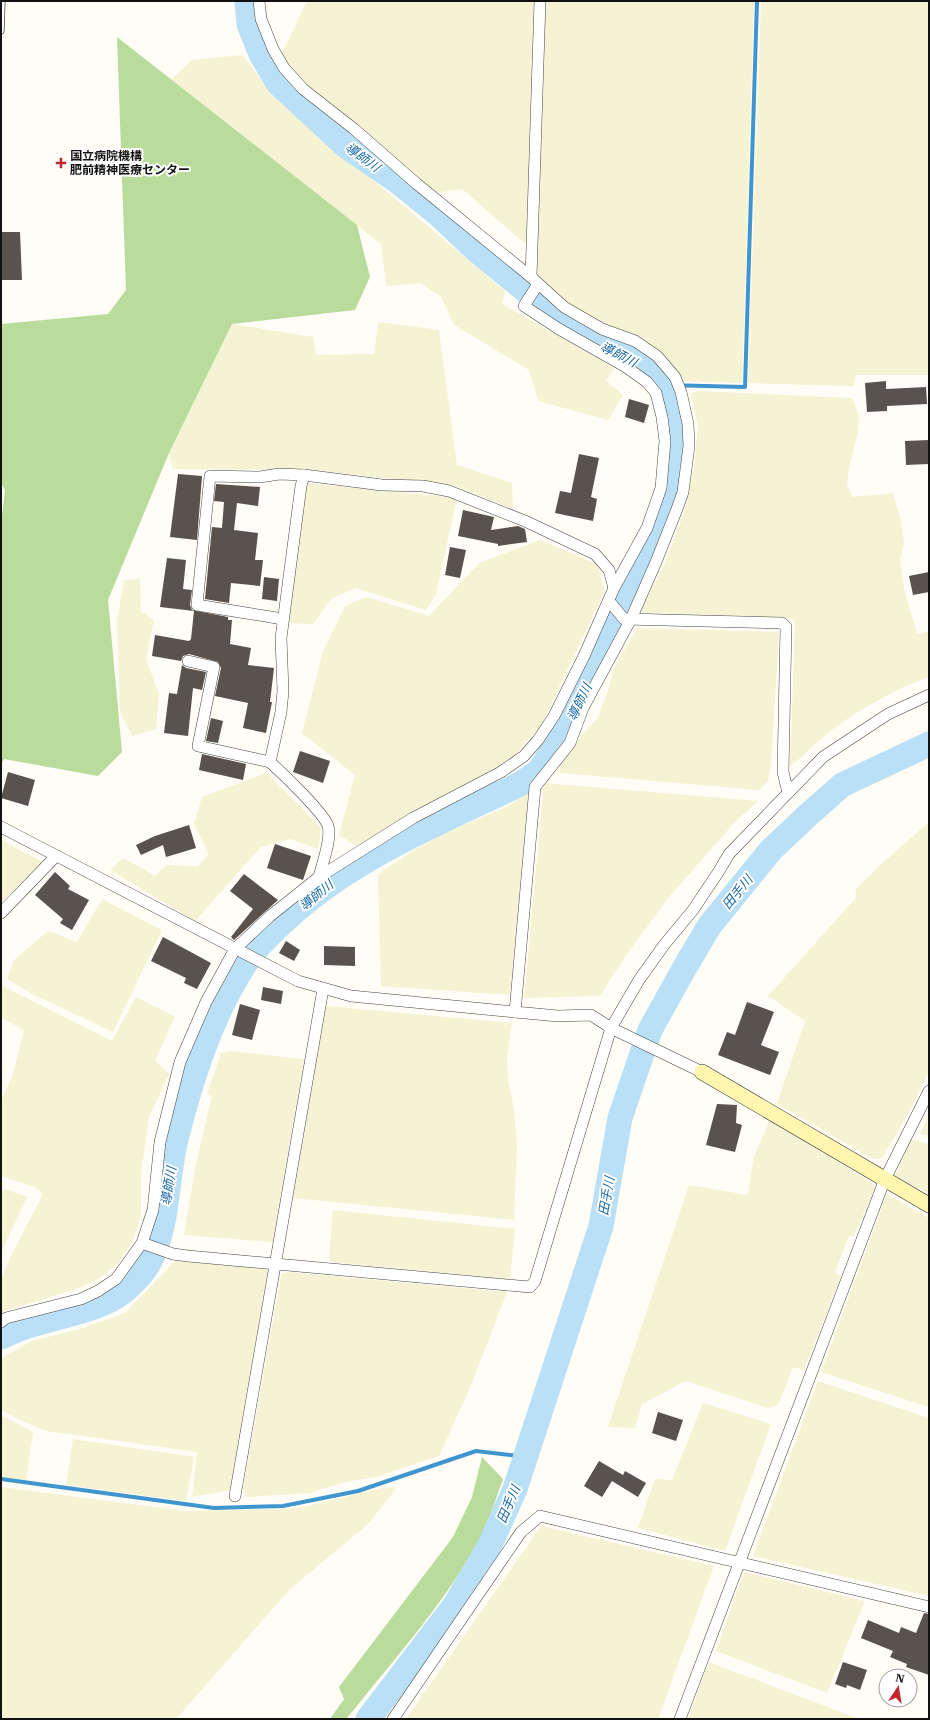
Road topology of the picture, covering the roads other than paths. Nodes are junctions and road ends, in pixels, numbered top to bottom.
1 (2, 1) edge
2 (259, 1) edge
3 (540, 1) edge
4 (1, 31) edge
5 (534, 280) junction
6 (304, 475) junction
7 (614, 588) junction
8 (609, 601) junction
9 (283, 619) junction
10 (628, 619) junction
11 (188, 661) dead end
12 (929, 695) edge
13 (270, 762) junction
14 (788, 793) junction
15 (1, 827) edge
16 (56, 856) junction
17 (319, 877) junction
18 (1, 913) edge
19 (235, 949) junction
20 (322, 989) junction
21 (515, 1012) junction
22 (611, 1028) junction
23 (702, 1072) joint
24 (929, 1091) edge
25 (885, 1180) junction
26 (929, 1205) edge
27 (142, 1243) junction
28 (276, 1263) junction
29 (1, 1322) edge
30 (235, 1496) dead end
31 (739, 1563) junction
32 (929, 1607) edge
33 (393, 1719) edge
34 (680, 1719) edge

1 - 4 lane
2 - 5 street
3 - 5 street
5 - 7 street
5 - 10 street
6 - 7 street
6 - 9 street
6 - 9 street
7 - 8 street
8 - 10 street
8 - 17 street
9 - 13 street
10 - 14 street
10 - 21 street
11 - 13 street
12 - 14 street
13 - 17 street
14 - 22 street
15 - 16 street
16 - 18 street
16 - 19 street
17 - 19 street
19 - 20 street
19 - 27 street
20 - 21 street
20 - 28 street
21 - 22 street
22 - 23 street
22 - 28 street
23 - 25 street
24 - 25 street
25 - 26 street
25 - 31 street
27 - 28 street
27 - 29 street
28 - 30 street
31 - 32 street
31 - 33 street
31 - 34 street

